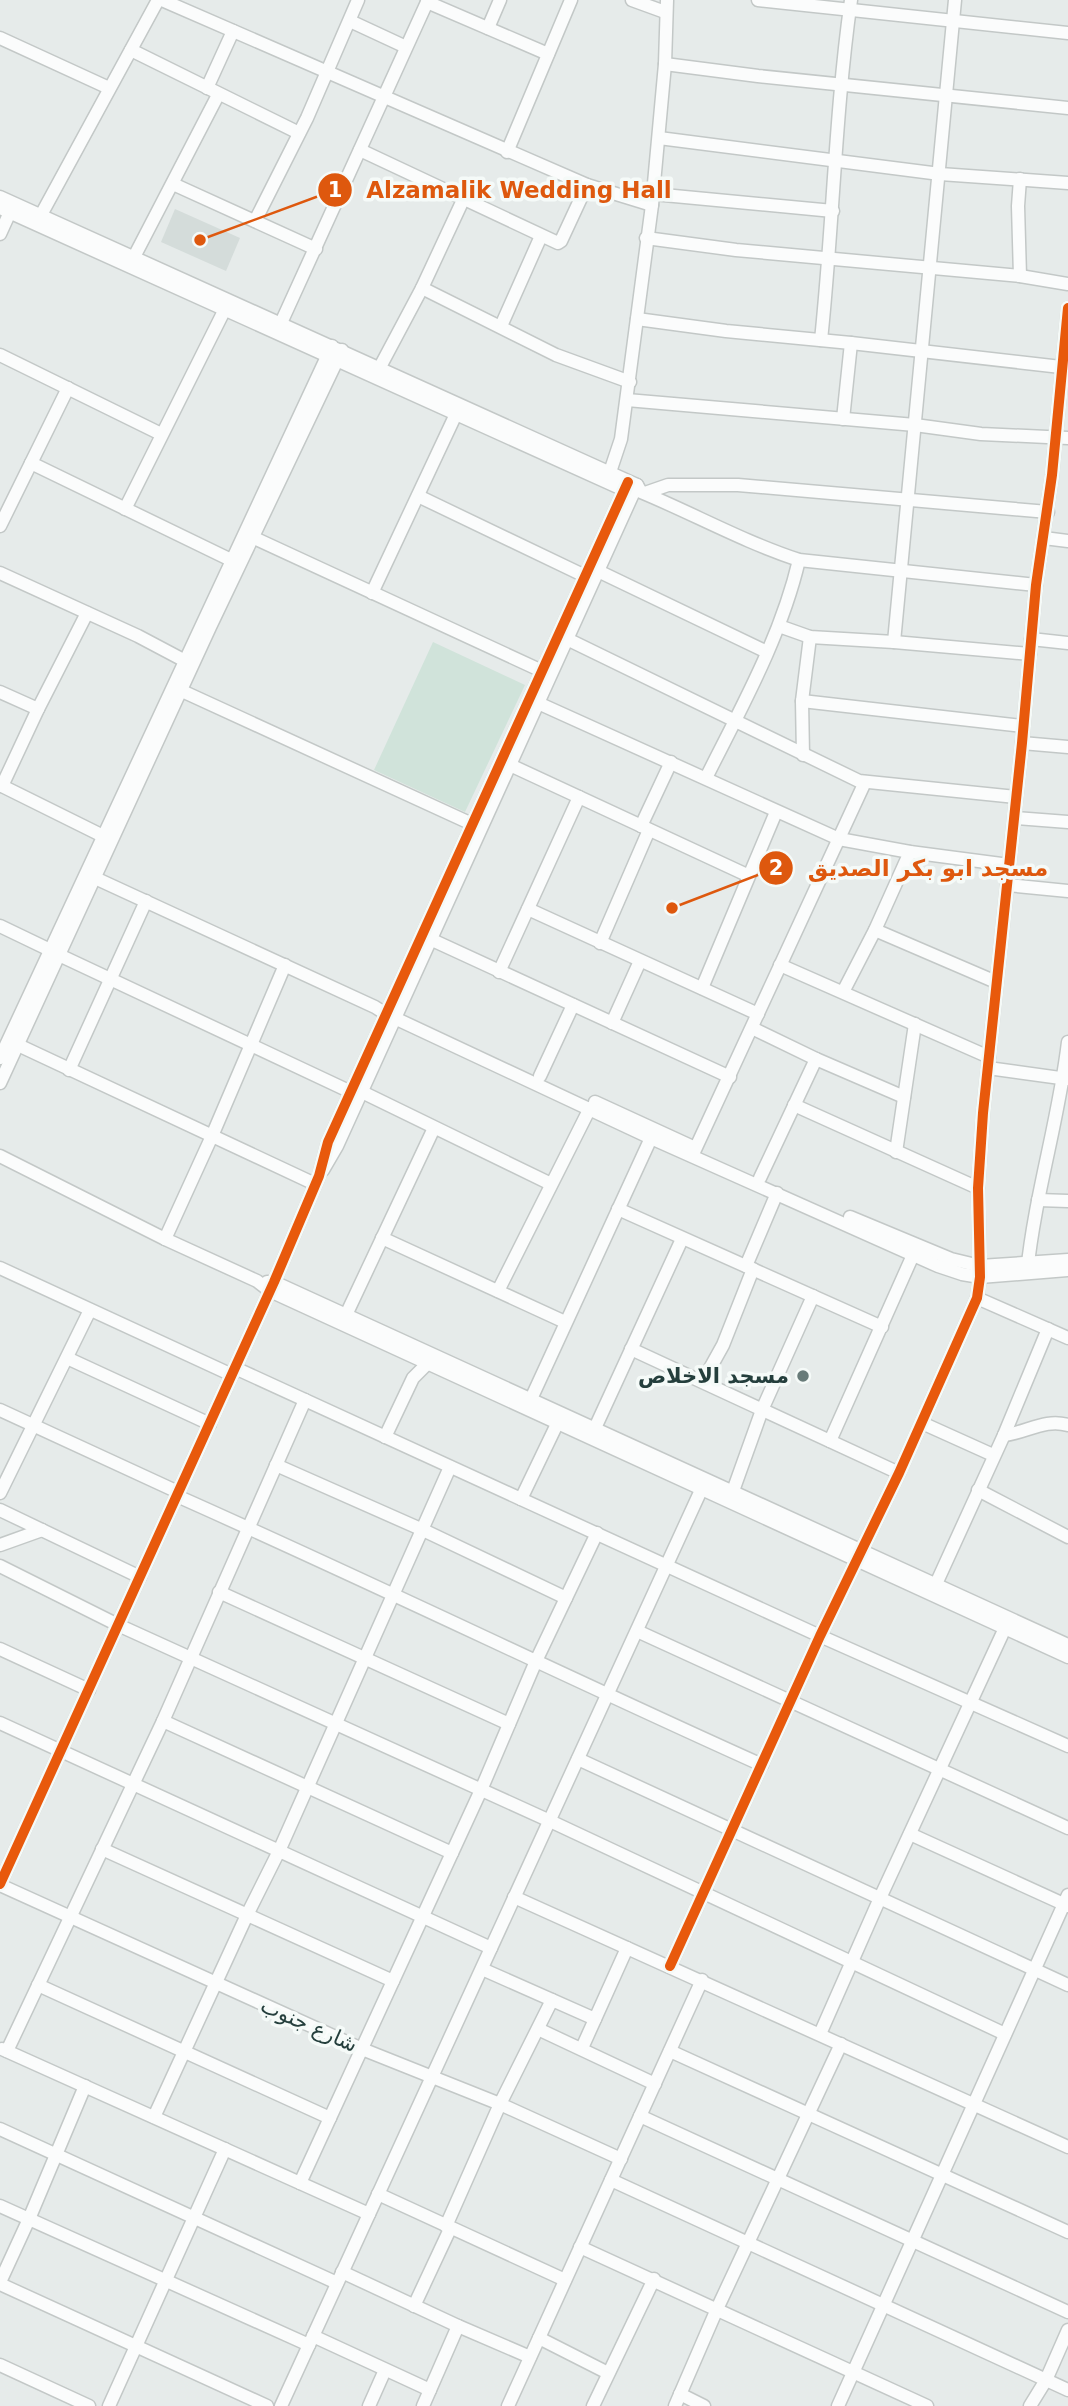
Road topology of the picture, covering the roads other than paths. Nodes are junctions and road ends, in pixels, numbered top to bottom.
1 (160, 0) edge
2 (358, 0) edge
3 (500, 0) edge
4 (571, 0) edge
5 (632, 0) edge
6 (767, 0) edge
7 (955, 0) edge
8 (428, 1) edge
9 (851, 5) edge
10 (666, 6) edge
11 (952, 20) junction
12 (350, 21) junction
13 (488, 29) junction
14 (233, 31) junction
15 (1068, 33) edge
16 (0, 38) edge
17 (406, 47) junction
18 (131, 50) junction
19 (548, 54) junction
20 (665, 64) junction
21 (328, 72) junction
22 (841, 85) junction
23 (109, 88) junction
24 (213, 92) junction
25 (946, 95) junction
26 (383, 97) junction
27 (1068, 108) edge
28 (299, 133) junction
29 (659, 138) junction
30 (360, 150) junction
31 (507, 152) junction
32 (834, 162) junction
33 (940, 174) junction
34 (1020, 179) junction
35 (1068, 183) edge
36 (173, 184) junction
37 (587, 185) junction
38 (0, 197) edge
39 (652, 199) junction
40 (463, 200) junction
41 (5, 210) edge
42 (833, 211) junction
43 (41, 215) junction
44 (255, 221) junction
45 (0, 234) edge
46 (541, 236) junction
47 (646, 238) junction
48 (316, 248) junction
49 (134, 257) junction
50 (829, 259) junction
51 (930, 267) junction
52 (1020, 276) junction
53 (1068, 284) edge
54 (422, 288) junction
55 (1068, 308) edge
56 (224, 311) junction
57 (637, 319) junction
58 (281, 323) junction
59 (501, 326) junction
60 (1067, 334) edge
61 (821, 340) junction
62 (851, 342) junction
63 (921, 350) junction
64 (334, 353) junction
65 (0, 355) edge
66 (380, 367) junction
67 (1061, 368) junction
68 (629, 382) junction
69 (68, 388) junction
70 (627, 400) junction
71 (456, 414) junction
72 (843, 419) junction
73 (915, 425) junction
74 (161, 434) junction
75 (1062, 438) edge
76 (31, 463) junction
77 (608, 478) junction
78 (635, 489) junction
79 (418, 496) junction
80 (906, 498) junction
81 (125, 509) junction
82 (1048, 512) junction
83 (0, 526) edge
84 (252, 537) junction
85 (1044, 538) junction
86 (1068, 541) edge
87 (232, 560) junction
88 (799, 560) junction
89 (598, 570) junction
90 (899, 571) junction
91 (0, 573) edge
92 (585, 576) junction
93 (1036, 585) junction
94 (372, 593) junction
95 (87, 613) junction
96 (779, 626) junction
97 (810, 637) junction
98 (567, 639) junction
99 (1031, 639) junction
100 (894, 642) junction
101 (1068, 643) edge
102 (767, 652) junction
103 (1030, 654) junction
104 (188, 662) junction
105 (542, 671) junction
106 (182, 691) junction
107 (0, 692) edge
108 (802, 701) junction
109 (538, 703) junction
110 (38, 709) junction
111 (734, 722) junction
112 (1023, 726) junction
113 (1022, 743) junction
114 (1068, 747) edge
115 (803, 755) junction
116 (671, 762) junction
117 (510, 765) junction
118 (706, 778) junction
119 (865, 782) junction
120 (1, 786) edge
121 (579, 797) junction
122 (1017, 797) junction
123 (776, 812) junction
124 (1015, 818) junction
125 (1068, 822) edge
126 (472, 824) junction
127 (645, 828) junction
128 (103, 836) junction
129 (839, 839) junction
130 (910, 852) junction
131 (1009, 866) junction
132 (747, 875) junction
133 (95, 878) junction
134 (1007, 885) junction
135 (1068, 891) edge
136 (146, 901) junction
137 (528, 909) junction
138 (0, 926) edge
139 (875, 930) junction
140 (430, 939) junction
141 (600, 943) junction
142 (55, 953) junction
143 (640, 961) junction
144 (780, 964) junction
145 (285, 965) junction
146 (499, 972) junction
147 (110, 979) junction
148 (996, 982) junction
149 (702, 988) junction
150 (843, 992) junction
151 (573, 1005) junction
152 (388, 1011) junction
153 (758, 1014) junction
154 (612, 1023) junction
155 (915, 1024) junction
156 (6, 1028) edge
157 (752, 1028) junction
158 (1068, 1042) edge
159 (18, 1045) junction
160 (251, 1045) junction
161 (0, 1058) edge
162 (816, 1059) junction
163 (988, 1063) junction
164 (69, 1070) junction
165 (540, 1076) junction
166 (730, 1077) junction
167 (1066, 1079) edge
168 (0, 1083) edge
169 (356, 1092) junction
170 (904, 1097) junction
171 (794, 1105) junction
172 (590, 1108) junction
173 (434, 1128) junction
174 (212, 1136) junction
175 (651, 1138) junction
176 (694, 1152) junction
177 (896, 1152) junction
178 (0, 1156) edge
179 (761, 1178) junction
180 (317, 1180) junction
181 (551, 1184) junction
182 (978, 1188) junction
183 (777, 1193) junction
184 (1038, 1200) junction
185 (1068, 1201) edge
186 (618, 1209) junction
187 (382, 1238) junction
188 (682, 1238) junction
189 (165, 1239) junction
190 (913, 1255) junction
191 (1068, 1260) edge
192 (0, 1268) edge
193 (750, 1268) junction
194 (1027, 1269) junction
195 (1068, 1270) edge
196 (980, 1272) junction
197 (272, 1287) junction
198 (498, 1291) junction
199 (813, 1296) junction
200 (978, 1298) junction
201 (90, 1310) junction
202 (346, 1315) junction
203 (565, 1322) junction
204 (360, 1327) junction
205 (882, 1327) junction
206 (1048, 1329) junction
207 (1068, 1338) edge
208 (631, 1349) junction
209 (67, 1358) junction
210 (427, 1364) junction
211 (234, 1371) junction
212 (703, 1381) junction
213 (514, 1397) junction
214 (531, 1399) junction
215 (305, 1400) junction
216 (0, 1410) edge
217 (762, 1410) junction
218 (558, 1422) junction
219 (922, 1423) junction
220 (210, 1424) junction
221 (1068, 1425) edge
222 (33, 1426) junction
223 (595, 1428) junction
224 (1004, 1435) junction
225 (385, 1437) junction
226 (830, 1441) junction
227 (993, 1455) junction
228 (276, 1465) junction
229 (450, 1467) junction
230 (899, 1473) junction
231 (702, 1488) junction
232 (733, 1490) junction
233 (978, 1490) junction
234 (0, 1493) edge
235 (178, 1494) junction
236 (522, 1499) junction
237 (0, 1510) edge
238 (248, 1528) junction
239 (42, 1530) junction
240 (422, 1530) junction
241 (597, 1533) junction
242 (1068, 1537) edge
243 (0, 1545) edge
244 (860, 1555) junction
245 (667, 1565) junction
246 (0, 1566) edge
247 (140, 1577) junction
248 (936, 1584) junction
249 (219, 1592) junction
250 (395, 1594) junction
251 (566, 1598) junction
252 (118, 1625) junction
253 (1005, 1628) junction
254 (637, 1631) junction
255 (820, 1636) junction
256 (1068, 1646) edge
257 (0, 1650) edge
258 (190, 1657) junction
259 (1068, 1657) edge
260 (366, 1658) junction
261 (536, 1661) junction
262 (89, 1690) junction
263 (607, 1695) junction
264 (791, 1701) junction
265 (971, 1702) junction
266 (163, 1721) junction
267 (0, 1723) edge
268 (336, 1723) junction
269 (509, 1724) junction
270 (1068, 1746) edge
271 (61, 1751) junction
272 (578, 1759) junction
273 (762, 1765) junction
274 (940, 1770) junction
275 (132, 1784) junction
276 (308, 1787) junction
277 (481, 1790) junction
278 (550, 1821) junction
279 (1068, 1828) edge
280 (732, 1830) junction
281 (910, 1835) junction
282 (102, 1849) junction
283 (279, 1851) junction
284 (452, 1853) junction
285 (0, 1885) edge
286 (703, 1892) junction
287 (514, 1897) junction
288 (880, 1898) junction
289 (1067, 1902) edge
290 (247, 1915) junction
291 (422, 1916) junction
292 (70, 1917) junction
293 (491, 1948) junction
294 (627, 1948) junction
295 (852, 1962) junction
296 (670, 1966) junction
297 (482, 1969) junction
298 (1034, 1970) junction
299 (702, 1980) junction
300 (393, 1981) junction
301 (216, 1982) junction
302 (38, 1985) junction
303 (1068, 1985) edge
304 (552, 2000) junction
305 (595, 2019) junction
306 (538, 2029) junction
307 (820, 2034) junction
308 (1005, 2034) junction
309 (841, 2044) junction
310 (582, 2048) junction
311 (4, 2049) edge
312 (362, 2049) junction
313 (184, 2051) junction
314 (670, 2051) junction
315 (432, 2077) junction
316 (655, 2084) junction
317 (85, 2086) junction
318 (500, 2104) junction
319 (973, 2104) junction
320 (808, 2113) junction
321 (640, 2116) junction
322 (154, 2117) junction
323 (330, 2118) junction
324 (0, 2129) edge
325 (1068, 2147) edge
326 (225, 2149) junction
327 (56, 2154) junction
328 (621, 2159) junction
329 (942, 2174) junction
330 (778, 2179) junction
331 (611, 2180) junction
332 (300, 2183) junction
333 (378, 2194) junction
334 (0, 2206) edge
335 (369, 2214) junction
336 (195, 2218) junction
337 (29, 2219) junction
338 (448, 2227) junction
339 (1068, 2232) edge
340 (914, 2239) junction
341 (748, 2243) junction
342 (580, 2247) junction
343 (340, 2278) junction
344 (654, 2279) junction
345 (565, 2280) junction
346 (168, 2281) junction
347 (0, 2283) edge
348 (884, 2305) junction
349 (414, 2306) junction
350 (717, 2309) junction
351 (1068, 2312) edge
352 (458, 2326) junction
353 (1068, 2330) edge
354 (539, 2338) junction
355 (311, 2341) junction
356 (137, 2347) junction
357 (530, 2357) junction
358 (0, 2365) edge
359 (385, 2371) junction
360 (853, 2372) junction
361 (608, 2373) junction
362 (1045, 2380) junction
363 (430, 2390) junction
364 (1068, 2390) edge
365 (678, 2400) edge
366 (89, 2406) edge
367 (109, 2406) edge
368 (267, 2406) edge
369 (281, 2406) edge
370 (369, 2406) edge
371 (423, 2406) edge
372 (508, 2406) edge
373 (593, 2406) edge
374 (704, 2406) edge
375 (838, 2406) edge
376 (927, 2406) edge
377 (1030, 2406) edge

1 - 14 street
1 - 18 street
2 - 12 street
3 - 13 street
4 - 19 street
5 - 10 street
6 - 9 street
7 - 11 street
8 - 13 street
8 - 17 street
9 - 11 street
9 - 22 street
10 - 20 street
11 - 15 street
11 - 25 street
12 - 17 street
12 - 21 street
13 - 19 street
14 - 21 street
14 - 24 street
16 - 23 street
17 - 26 street
18 - 23 street
18 - 24 street
19 - 31 street
20 - 22 street
20 - 29 street
21 - 26 street
21 - 28 street
22 - 25 street
22 - 32 street
23 - 43 street
24 - 28 street
24 - 36 street
25 - 27 street
25 - 33 street
26 - 30 street
26 - 31 street
28 - 44 street
29 - 32 street
29 - 39 street
30 - 40 street
30 - 48 street
31 - 37 street
32 - 33 street
32 - 42 street
33 - 34 street
33 - 51 street
34 - 35 street
34 - 52 street
36 - 44 street
36 - 49 street
37 - 39 street
37 - 46 street
38 - 43 street
39 - 42 street
39 - 47 street
40 - 46 street
40 - 54 street
41 - 45 street
41 - 56 street
42 - 50 street
43 - 49 street
44 - 48 street
46 - 59 street
47 - 50 street
47 - 57 street
48 - 58 street
49 - 58 street
50 - 51 street
50 - 61 street
51 - 52 street
51 - 63 street
52 - 53 street
54 - 59 street
54 - 66 street
55 - 60 street
56 - 64 street
56 - 74 street
57 - 61 street
57 - 68 street
58 - 64 street
59 - 68 street
60 - 67 street
61 - 62 street
62 - 63 street
62 - 72 street
63 - 67 street
63 - 73 street
64 - 66 street
64 - 71 street
64 - 84 street
64 - 87 street
65 - 69 street
66 - 77 street
67 - 75 street
68 - 70 street
69 - 74 street
69 - 76 street
70 - 72 street
70 - 77 street
71 - 77 street
71 - 79 street
72 - 73 street
73 - 75 street
73 - 80 street
74 - 81 street
75 - 82 street
76 - 81 street
76 - 83 street
77 - 78 street
78 - 80 street
78 - 88 street
78 - 89 street
78 - 92 street
79 - 92 street
79 - 94 street
80 - 82 street
80 - 90 street
81 - 87 street
82 - 85 street
84 - 94 street
84 - 104 street
85 - 86 street
85 - 93 street
87 - 104 street
88 - 90 street
88 - 96 street
89 - 98 street
89 - 102 street
90 - 93 street
90 - 100 street
91 - 95 street
92 - 105 street
93 - 99 street
94 - 105 street
95 - 104 street
95 - 110 street
96 - 97 street
96 - 102 street
97 - 100 street
97 - 108 street
98 - 109 street
98 - 111 street
99 - 101 street
99 - 103 street
100 - 103 street
102 - 111 street
103 - 112 street
104 - 106 street
104 - 128 street
105 - 126 street
106 - 126 street
106 - 133 street
107 - 110 street
108 - 112 street
108 - 115 street
109 - 116 street
109 - 117 street
110 - 120 street
111 - 115 street
111 - 118 street
112 - 113 street
113 - 114 street
113 - 122 street
115 - 119 street
116 - 118 street
116 - 127 street
117 - 121 street
117 - 140 street
118 - 123 street
119 - 122 street
119 - 129 street
120 - 128 street
121 - 127 street
121 - 137 street
122 - 124 street
123 - 129 street
123 - 132 street
124 - 125 street
124 - 131 street
126 - 152 street
127 - 132 street
127 - 141 street
128 - 142 street
129 - 130 street
129 - 144 street
130 - 131 street
130 - 139 street
131 - 134 street
132 - 149 street
133 - 136 street
133 - 142 street
134 - 135 street
134 - 148 street
136 - 145 street
136 - 147 street
137 - 141 street
137 - 146 street
138 - 142 street
139 - 148 street
139 - 150 street
140 - 146 street
140 - 152 street
141 - 143 street
142 - 147 street
142 - 156 street
142 - 159 street
143 - 149 street
143 - 154 street
144 - 150 street
144 - 153 street
145 - 152 street
145 - 160 street
146 - 151 street
147 - 160 street
147 - 164 street
148 - 163 street
149 - 153 street
150 - 155 street
151 - 154 street
151 - 165 street
152 - 165 street
152 - 169 street
152 - 172 street
153 - 157 street
154 - 166 street
155 - 163 street
155 - 170 street
156 - 161 street
157 - 162 street
157 - 166 street
158 - 167 street
159 - 164 street
159 - 168 street
160 - 169 street
160 - 174 street
162 - 170 street
162 - 171 street
163 - 167 street
163 - 182 street
164 - 174 street
165 - 176 street
166 - 176 street
167 - 184 street
169 - 173 street
169 - 180 street
170 - 177 street
171 - 177 street
171 - 179 street
172 - 175 street
172 - 181 street
173 - 181 street
173 - 187 street
174 - 180 street
174 - 189 street
175 - 176 street
175 - 186 street
176 - 179 street
176 - 183 street
177 - 182 street
178 - 189 street
179 - 196 street
180 - 197 street
181 - 198 street
182 - 196 street
183 - 190 street
183 - 193 street
184 - 185 street
184 - 194 street
186 - 188 street
186 - 203 street
187 - 198 street
187 - 202 street
188 - 193 street
188 - 208 street
189 - 197 street
190 - 196 street
190 - 205 street
191 - 194 street
192 - 201 street
193 - 199 street
193 - 212 street
194 - 195 street
194 - 196 street
196 - 200 street
197 - 202 street
197 - 204 street
197 - 211 street
198 - 203 street
199 - 205 street
199 - 217 street
200 - 206 street
200 - 219 street
201 - 209 street
201 - 211 street
202 - 204 street
203 - 214 street
204 - 210 street
204 - 213 street
205 - 226 street
206 - 207 street
206 - 224 street
208 - 212 street
208 - 223 street
209 - 220 street
209 - 222 street
210 - 213 street
210 - 225 street
211 - 215 street
211 - 220 street
212 - 217 street
213 - 214 street
213 - 218 street
214 - 223 street
215 - 225 street
215 - 228 street
216 - 222 street
217 - 226 street
217 - 232 street
218 - 231 street
218 - 236 street
219 - 227 street
219 - 230 street
220 - 235 street
221 - 224 street
222 - 234 street
222 - 235 street
223 - 232 street
224 - 227 street
225 - 229 street
226 - 230 street
227 - 233 street
228 - 238 street
228 - 240 street
229 - 236 street
229 - 240 street
230 - 244 street
231 - 244 street
231 - 245 street
232 - 244 street
233 - 242 street
233 - 248 street
235 - 238 street
235 - 247 street
236 - 241 street
237 - 239 street
238 - 249 street
238 - 250 street
239 - 243 street
239 - 247 street
240 - 250 street
240 - 251 street
241 - 245 street
241 - 251 street
244 - 248 street
244 - 253 street
244 - 255 street
245 - 254 street
245 - 255 street
246 - 252 street
247 - 252 street
248 - 256 street
249 - 258 street
249 - 260 street
250 - 260 street
250 - 261 street
251 - 261 street
252 - 258 street
252 - 262 street
253 - 259 street
253 - 265 street
254 - 263 street
254 - 264 street
255 - 264 street
255 - 265 street
257 - 262 street
258 - 266 street
258 - 268 street
260 - 268 street
260 - 269 street
261 - 263 street
261 - 269 street
262 - 271 street
263 - 272 street
263 - 273 street
264 - 273 street
264 - 274 street
265 - 270 street
265 - 274 street
266 - 275 street
266 - 276 street
267 - 271 street
268 - 276 street
268 - 277 street
269 - 277 street
271 - 275 street
271 - 285 street
272 - 278 street
272 - 280 street
273 - 280 street
274 - 279 street
274 - 281 street
275 - 282 street
275 - 283 street
276 - 283 street
276 - 284 street
277 - 278 street
277 - 284 street
278 - 286 street
278 - 287 street
280 - 286 street
280 - 288 street
281 - 288 street
281 - 289 street
282 - 290 street
282 - 292 street
283 - 290 street
283 - 291 street
284 - 291 street
285 - 292 street, شارع جنوب
286 - 295 street
286 - 296 street
287 - 293 street
287 - 294 street
288 - 295 street
288 - 298 street
289 - 298 street
290 - 300 street
290 - 301 street
291 - 293 street
291 - 300 street
292 - 301 street, شارع جنوب
292 - 302 street
293 - 297 street
294 - 296 street
294 - 305 street
295 - 307 street
295 - 308 street
296 - 299 street
297 - 304 street
297 - 315 street
298 - 303 street
298 - 308 street
299 - 307 street
299 - 314 street
300 - 312 street
301 - 312 street, شارع جنوب
301 - 313 street
302 - 311 street
302 - 313 street
304 - 305 street
304 - 306 street
305 - 310 street
306 - 310 street
306 - 318 street
307 - 309 street
308 - 319 street
309 - 319 street
309 - 320 street
310 - 316 street
311 - 317 street
312 - 315 street, شارع جنوب
312 - 323 street
313 - 322 street
313 - 323 street
314 - 316 street
314 - 320 street
315 - 318 street, شارع جنوب
315 - 333 street
316 - 321 street
317 - 322 street
317 - 327 street
318 - 328 street, شارع جنوب
318 - 338 street
319 - 325 street
319 - 329 street
320 - 329 street
320 - 330 street
321 - 328 street
321 - 330 street
322 - 326 street
323 - 332 street
324 - 327 street
326 - 332 street
326 - 336 street
327 - 336 street
327 - 337 street
328 - 331 street
329 - 339 street
329 - 340 street
330 - 340 street
330 - 341 street
331 - 341 street
331 - 342 street
332 - 335 street
333 - 335 street
333 - 338 street
334 - 337 street
335 - 343 street
336 - 343 street
336 - 346 street
337 - 346 street
337 - 347 street
338 - 345 street
338 - 349 street
340 - 348 street
340 - 351 street
341 - 348 street
341 - 350 street
342 - 344 street
342 - 345 street
343 - 349 street
343 - 355 street
344 - 350 street
344 - 361 street
345 - 354 street
346 - 355 street
346 - 356 street
347 - 356 street
348 - 360 street
348 - 362 street
349 - 352 street
350 - 360 street
350 - 365 street
352 - 357 street
352 - 363 street
353 - 362 street
354 - 357 street
354 - 361 street
355 - 359 street
355 - 369 street
356 - 367 street
356 - 368 street
357 - 372 street
358 - 366 street
359 - 363 street
359 - 370 street
360 - 375 street
360 - 376 street
361 - 373 street
362 - 364 street
362 - 377 street
363 - 371 street
365 - 374 street

